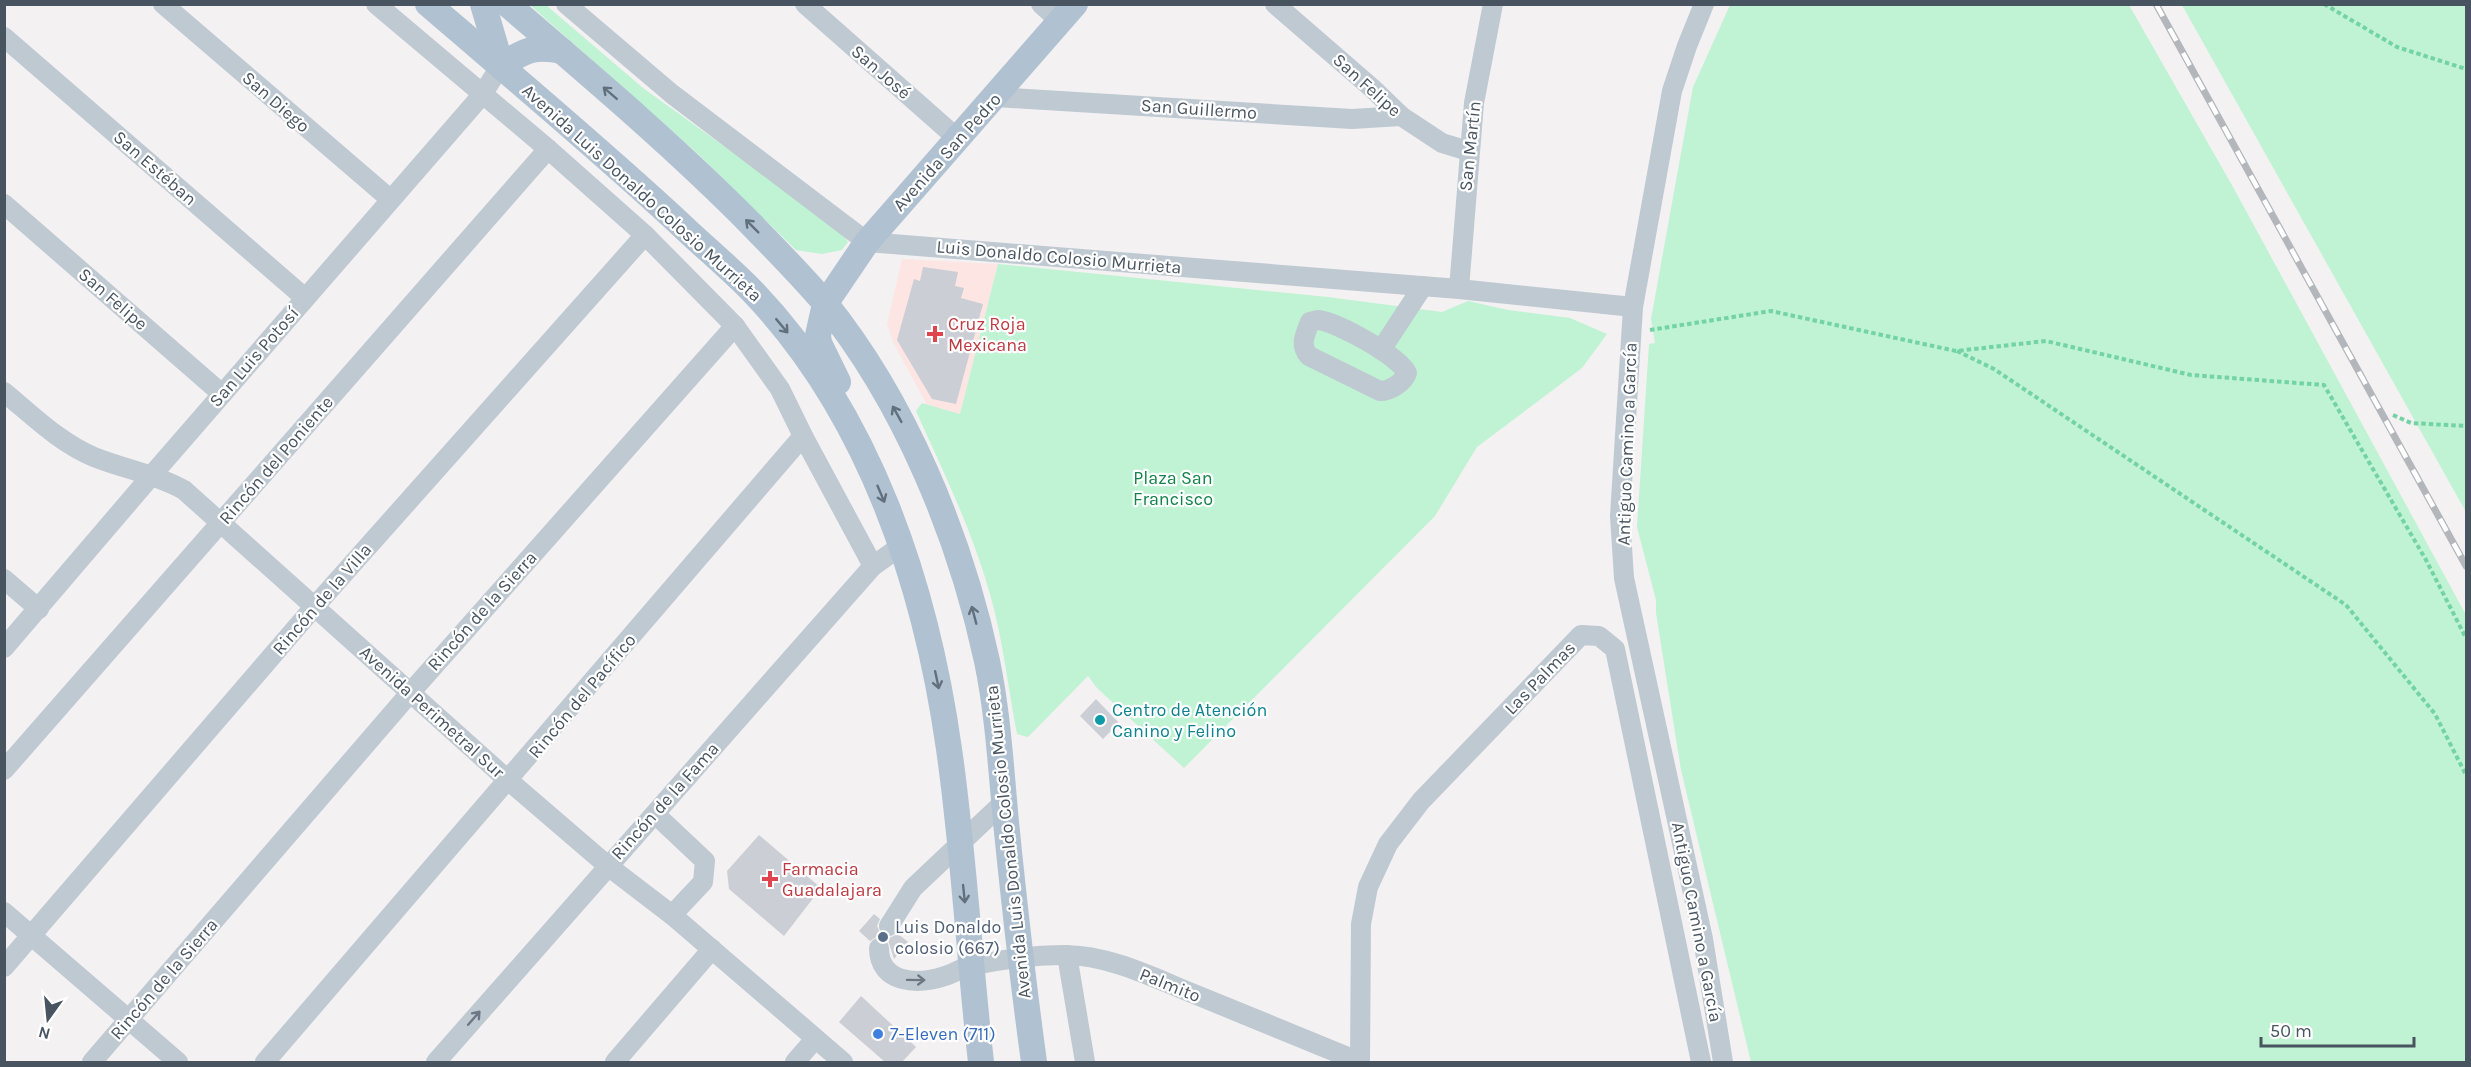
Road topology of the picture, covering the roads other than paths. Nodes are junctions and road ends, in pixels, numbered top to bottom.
1 (163, 4) edge
2 (376, 4) edge
3 (428, 4) edge
4 (483, 4) edge
5 (507, 4) edge
6 (566, 4) edge
7 (805, 4) edge
8 (1275, 4) edge
9 (1493, 4) edge
10 (1704, 4) edge
11 (1059, 10) edge
12 (4, 37) edge
13 (562, 51) junction
14 (501, 65) junction
15 (482, 95) junction
16 (996, 97) junction
17 (1401, 116) junction
18 (958, 139) junction
19 (548, 149) junction
20 (1468, 150) junction
21 (390, 199) junction
22 (4, 204) edge
23 (645, 235) junction
24 (867, 242) junction
25 (1422, 286) junction
26 (1459, 289) junction
27 (305, 298) junction
28 (825, 304) junction
29 (1632, 307) junction
30 (735, 326) junction
31 (1380, 350) junction
32 (4, 392) edge
33 (222, 394) junction
34 (843, 416) junction
35 (803, 436) junction
36 (152, 475) junction
37 (221, 523) junction
38 (901, 546) junction
39 (873, 566) junction
40 (4, 579) edge
41 (315, 606) junction
42 (39, 609) junction
43 (4, 648) edge
44 (410, 693) junction
45 (4, 770) edge
46 (509, 780) junction
47 (1004, 802) junction
48 (655, 814) junction
49 (959, 844) junction
50 (608, 866) junction
51 (4, 912) edge
52 (672, 915) junction
53 (889, 926) dead end
54 (32, 935) junction
55 (879, 948) dead end
56 (712, 949) junction
57 (1067, 955) junction
58 (1019, 957) junction
59 (971, 965) junction
60 (4, 967) edge
61 (129, 1020) junction
62 (815, 1039) junction
63 (92, 1062) edge
64 (178, 1062) edge
65 (265, 1062) edge
66 (436, 1062) edge
67 (615, 1062) edge
68 (795, 1062) edge
69 (843, 1062) edge
70 (981, 1062) edge
71 (1034, 1062) edge
72 (1085, 1062) edge
73 (1360, 1062) edge
74 (1701, 1062) edge
75 (1723, 1062) edge

1 - 21 street, San Diego
2 - 15 street
3 - 14 main road, Avenida Luis Donaldo Colosio Murrieta
4 - 14 main road
5 - 13 main road, Avenida Luis Donaldo Colosio Murrieta
6 - 24 street
7 - 18 street, San José
8 - 17 street, San Felipe
9 - 20 street, San Martín
10 - 29 street, Antiguo Camino a García
11 - 16 main road, Avenida San Pedro
12 - 27 street, San Estéban
13 - 14 main road
28 -> 13 main road, Avenida Luis Donaldo Colosio Murrieta
14 - 15 street, San Luis Potosí
14 -> 34 main road, Avenida Luis Donaldo Colosio Murrieta
15 - 19 street
15 - 21 street, San Luis Potosí
16 - 17 street, San Guillermo
16 - 18 main road, Avenida San Pedro
17 - 20 street, San Felipe
18 - 24 main road, Avenida San Pedro
19 - 23 street
19 - 37 street, Rincón del Poniente
20 - 26 street, San Martín
21 - 27 street, San Luis Potosí
22 - 33 street, San Felipe
23 - 30 street
23 - 41 street, Rincón de la Villa
24 - 25 street, Luis Donaldo Colosio Murrieta
24 - 28 main road, Avenida San Pedro
25 - 26 street, Luis Donaldo Colosio Murrieta
25 - 31 street
26 - 29 street, Luis Donaldo Colosio Murrieta
27 - 33 street, San Luis Potosí
28 - 34 main road
47 -> 28 main road, Avenida Luis Donaldo Colosio Murrieta
29 - 75 street, Antiguo Camino a García
30 - 35 street
30 - 44 street, Rincón de la Sierra
31 - 31 street
32 - 36 street, Avenida Perimetral Sur
33 - 36 street, San Luis Potosí
34 -> 38 main road, Avenida Luis Donaldo Colosio Murrieta
35 - 39 street
35 - 46 street, Rincón del Pacífico
36 - 37 street, Avenida Perimetral Sur
36 - 42 street, San Luis Potosí
37 - 41 street, Avenida Perimetral Sur
37 - 45 street, Rincón del Poniente
38 - 39 street, Rincón de la Fama
38 -> 49 main road, Avenida Luis Donaldo Colosio Murrieta
39 - 48 street, Rincón de la Fama
40 - 42 street
41 - 44 street, Avenida Perimetral Sur
41 - 54 street, Rincón de la Villa
42 - 43 street, San Luis Potosí
44 - 46 street, Avenida Perimetral Sur
44 - 61 street, Rincón de la Sierra
46 - 50 street, Avenida Perimetral Sur
46 - 65 street, Rincón del Pacífico
47 - 49 street
47 - 58 main road, Avenida Luis Donaldo Colosio Murrieta
48 - 50 street, Rincón de la Fama
48 - 52 street
49 - 53 street
49 -> 59 main road, Avenida Luis Donaldo Colosio Murrieta
50 - 52 street, Avenida Perimetral Sur
66 -> 50 street, Rincón de la Fama
51 - 54 street
52 - 56 street, Avenida Perimetral Sur
54 - 60 street, Rincón de la Villa
54 - 61 street
55 -> 59 street, Palmito
56 - 62 street, Avenida Perimetral Sur
56 - 67 street
57 - 58 street, Palmito
57 - 72 street
57 - 73 street, Palmito
58 - 59 street, Palmito
58 - 71 main road, Avenida Luis Donaldo Colosio Murrieta
59 - 70 main road, Avenida Luis Donaldo Colosio Murrieta
61 - 63 street, Rincón de la Sierra
61 - 64 street
62 - 68 street
62 - 69 street, Avenida Perimetral Sur
73 - 74 street, Las Palmas

